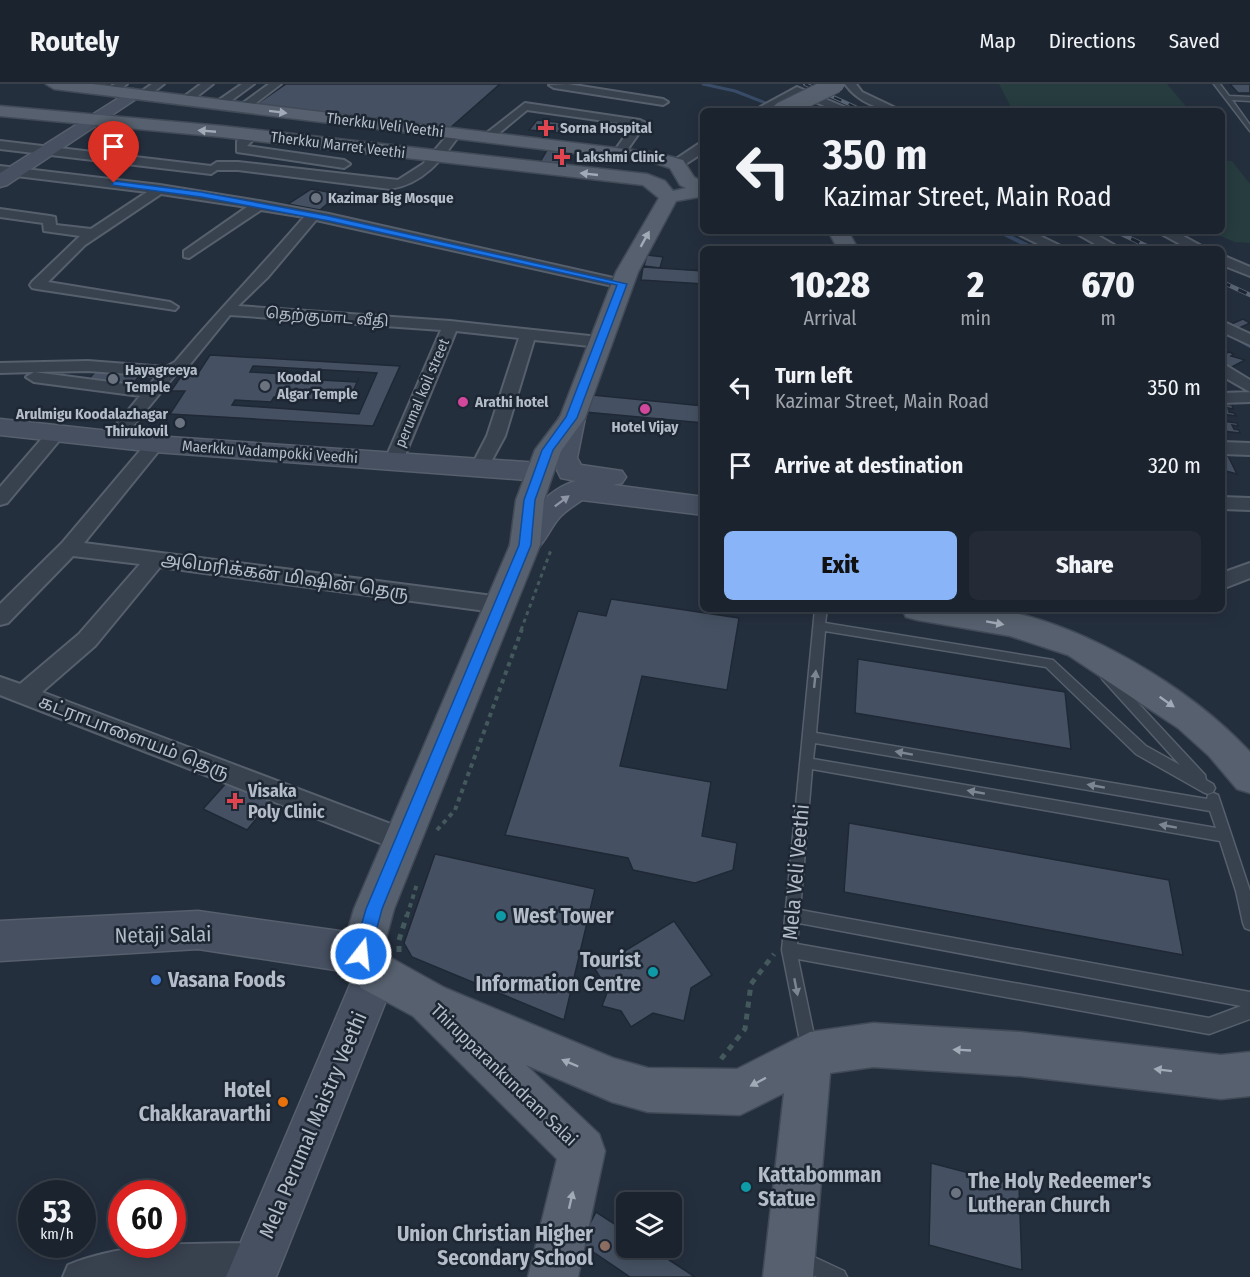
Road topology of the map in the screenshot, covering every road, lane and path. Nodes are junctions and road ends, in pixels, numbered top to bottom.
1 (54, 84) edge
2 (159, 84) edge
3 (208, 84) edge
4 (249, 84) edge
5 (276, 84) edge
6 (614, 84) edge
7 (836, 84) edge
8 (850, 84) edge
9 (1217, 84) edge
10 (84, 86) edge
11 (774, 87) dead end
12 (127, 91) edge
13 (543, 93) edge
14 (788, 95) junction
15 (1227, 98) junction
16 (1250, 99) edge
17 (186, 100) junction
18 (663, 102) junction
19 (220, 104) junction
20 (244, 107) junction
21 (770, 108) edge
22 (837, 108) edge
23 (889, 108) edge
24 (0, 111) edge
25 (91, 122) junction
26 (640, 123) junction
27 (1250, 129) edge
28 (455, 133) junction
29 (252, 135) junction
30 (488, 137) junction
31 (0, 145) edge
32 (241, 149) junction
33 (46, 150) junction
34 (700, 150) edge
35 (619, 153) junction
36 (434, 158) junction
37 (363, 166) dead end
38 (214, 168) junction
39 (397, 170) dead end
40 (420, 173) junction
41 (5, 174) edge
42 (668, 178) junction
43 (160, 189) junction
44 (700, 190) edge
45 (181, 192) junction
46 (259, 205) junction
47 (0, 213) edge
48 (313, 215) junction
49 (93, 233) junction
50 (1026, 234) edge
51 (1085, 234) edge
52 (1169, 234) edge
53 (1053, 246) edge
54 (1109, 246) dead end
55 (1194, 246) edge
56 (189, 254) dead end
57 (1225, 260) edge
58 (1250, 272) edge
59 (622, 284) junction
60 (170, 307) dead end
61 (226, 310) junction
62 (450, 326) junction
63 (1225, 328) edge
64 (528, 334) junction
65 (1250, 340) edge
66 (599, 342) junction
67 (0, 370) edge
68 (169, 372) junction
69 (1225, 372) edge
70 (151, 392) junction
71 (1240, 395) edge
72 (1250, 417) edge
73 (572, 418) junction
74 (0, 427) edge
75 (57, 432) junction
76 (114, 438) junction
77 (155, 444) junction
78 (1225, 448) edge
79 (1250, 449) edge
80 (394, 460) junction
81 (480, 467) junction
82 (540, 472) junction
83 (700, 487) edge
84 (0, 499) edge
85 (1225, 503) edge
86 (1250, 504) edge
87 (700, 505) edge
88 (555, 540) dead end
89 (525, 545) junction
90 (69, 548) junction
91 (156, 559) junction
92 (1250, 570) edge
93 (1225, 582) edge
94 (1225, 584) edge
95 (1250, 588) edge
96 (501, 605) junction
97 (821, 612) edge
98 (934, 612) edge
99 (0, 617) edge
100 (820, 626) junction
101 (1080, 647) junction
102 (0, 686) edge
103 (23, 695) junction
104 (809, 737) junction
105 (807, 763) junction
106 (1250, 778) edge
107 (1208, 788) junction
108 (1216, 806) junction
109 (433, 835) dead end
110 (1226, 836) junction
111 (403, 840) junction
112 (419, 877) dead end
113 (792, 915) junction
114 (1250, 923) edge
115 (0, 940) edge
116 (789, 950) junction
117 (379, 962) junction
118 (428, 1001) junction
119 (1250, 1002) edge
120 (810, 1054) junction
121 (710, 1060) dead end
122 (1240, 1084) edge
123 (789, 1266) edge
124 (253, 1269) edge
125 (81, 1277) edge
126 (553, 1277) edge
127 (838, 1277) edge

1 - 10 main road, Therkku Veli Veethi
2 - 12 street
3 - 17 street
4 - 19 street
5 - 20 street
6 - 18 street
7 - 21 main road, bridge
8 - 23 street
9 - 15 lane
10 - 12 main road, Therkku Veli Veethi
11 - 14 street
12 - 17 main road, Therkku Veli Veethi
12 - 25 street
13 - 18 street
13 - 26 street
13 - 30 street
14 - 21 street
14 - 22 street
15 - 16 lane
15 - 27 lane
17 - 19 main road, Therkku Veli Veethi
18 - 26 street
19 - 20 main road, Therkku Veli Veethi
20 -> 28 main road, Therkku Veli Veethi
24 - 25 main road, Therkku Marret Veethi
29 -> 25 main road, Therkku Marret Veethi
25 - 33 street
26 - 35 street
28 - 30 main road, Therkku Veli Veethi
28 - 36 street
29 - 32 street
29 - 36 main road, Therkku Marret Veethi
30 - 35 main road, Therkku Veli Veethi
31 - 33 street
32 - 37 street
32 - 38 street
33 - 38 street
33 - 41 street
34 - 42 street
35 - 42 main road, Therkku Veli Veethi
36 - 40 street
42 -> 36 main road, Therkku Marret Veethi
38 - 40 street
38 - 45 street
39 - 40 street
41 - 43 street
42 - 44 main road
59 -> 42 main road
43 - 45 street
43 - 49 street
45 - 46 street
46 - 48 street
46 - 56 street
47 - 49 street
48 - 59 street
48 - 61 street
49 - 60 street
50 - 53 street
51 - 54 street
52 - 55 street
57 - 58 street
59 - 66 main road
61 - 62 street, தெற்குமாட வீதி
61 - 68 street
62 - 64 street, தெற்குமாட வீதி
62 - 80 street, perumal koil street
63 - 65 street
64 - 66 street, தெற்குமாட வீதி
64 - 81 street
66 - 73 main road
67 - 68 street
67 - 70 street
68 - 70 street
69 - 71 street
70 - 76 street
71 - 72 street
73 - 82 main road
73 - 83 street
74 - 75 street, Maerkku Vadampokki Veedhi
75 - 76 street, Maerkku Vadampokki Veedhi
75 - 84 street
76 - 77 street, Maerkku Vadampokki Veedhi
77 - 80 street, Maerkku Vadampokki Veedhi
77 - 90 street
78 - 79 street
80 - 81 street, Maerkku Vadampokki Veedhi
81 - 82 street, Maerkku Vadampokki Veedhi
82 - 89 main road
85 - 86 street
89 -> 87 street
88 - 109 path
89 - 96 main road
90 - 91 street, அமெரிக்கன் மிஷின் தெரு
90 - 99 street
91 - 96 street, அமெரிக்கன் மிஷின் தெரு
91 - 103 street
92 - 93 street
94 - 95 street
96 - 111 main road
97 - 100 lane, Mela Veli Veethi
98 -> 101 main road
104 -> 100 lane, Mela Veli Veethi
100 - 107 lane
101 -> 106 main road
101 - 107 lane
102 - 103 street, கட்ராபாளையம் தெரு
103 - 111 street, கட்ராபாளையம் தெரு
104 - 105 lane, Mela Veli Veethi
108 -> 104 lane
110 -> 105 lane
105 - 113 lane, Mela Veli Veethi
107 - 108 lane
108 - 110 lane
110 - 114 lane
111 - 117 main road
112 - 117 path
113 - 116 lane, Mela Veli Veethi
113 - 119 lane
115 - 117 street, Netaji Salai
116 - 119 lane
116 -> 120 lane, Mela Veli Veethi
116 - 121 path
117 - 118 main road, Thirupparankundram Salai
117 - 124 street, Mela Perumal Maistry Veethi
120 -> 118 main road
126 -> 118 main road, Thirupparankundram Salai
122 -> 120 main road
120 - 123 main road, Mela Veli Veethi
123 - 127 lane
124 - 125 street

